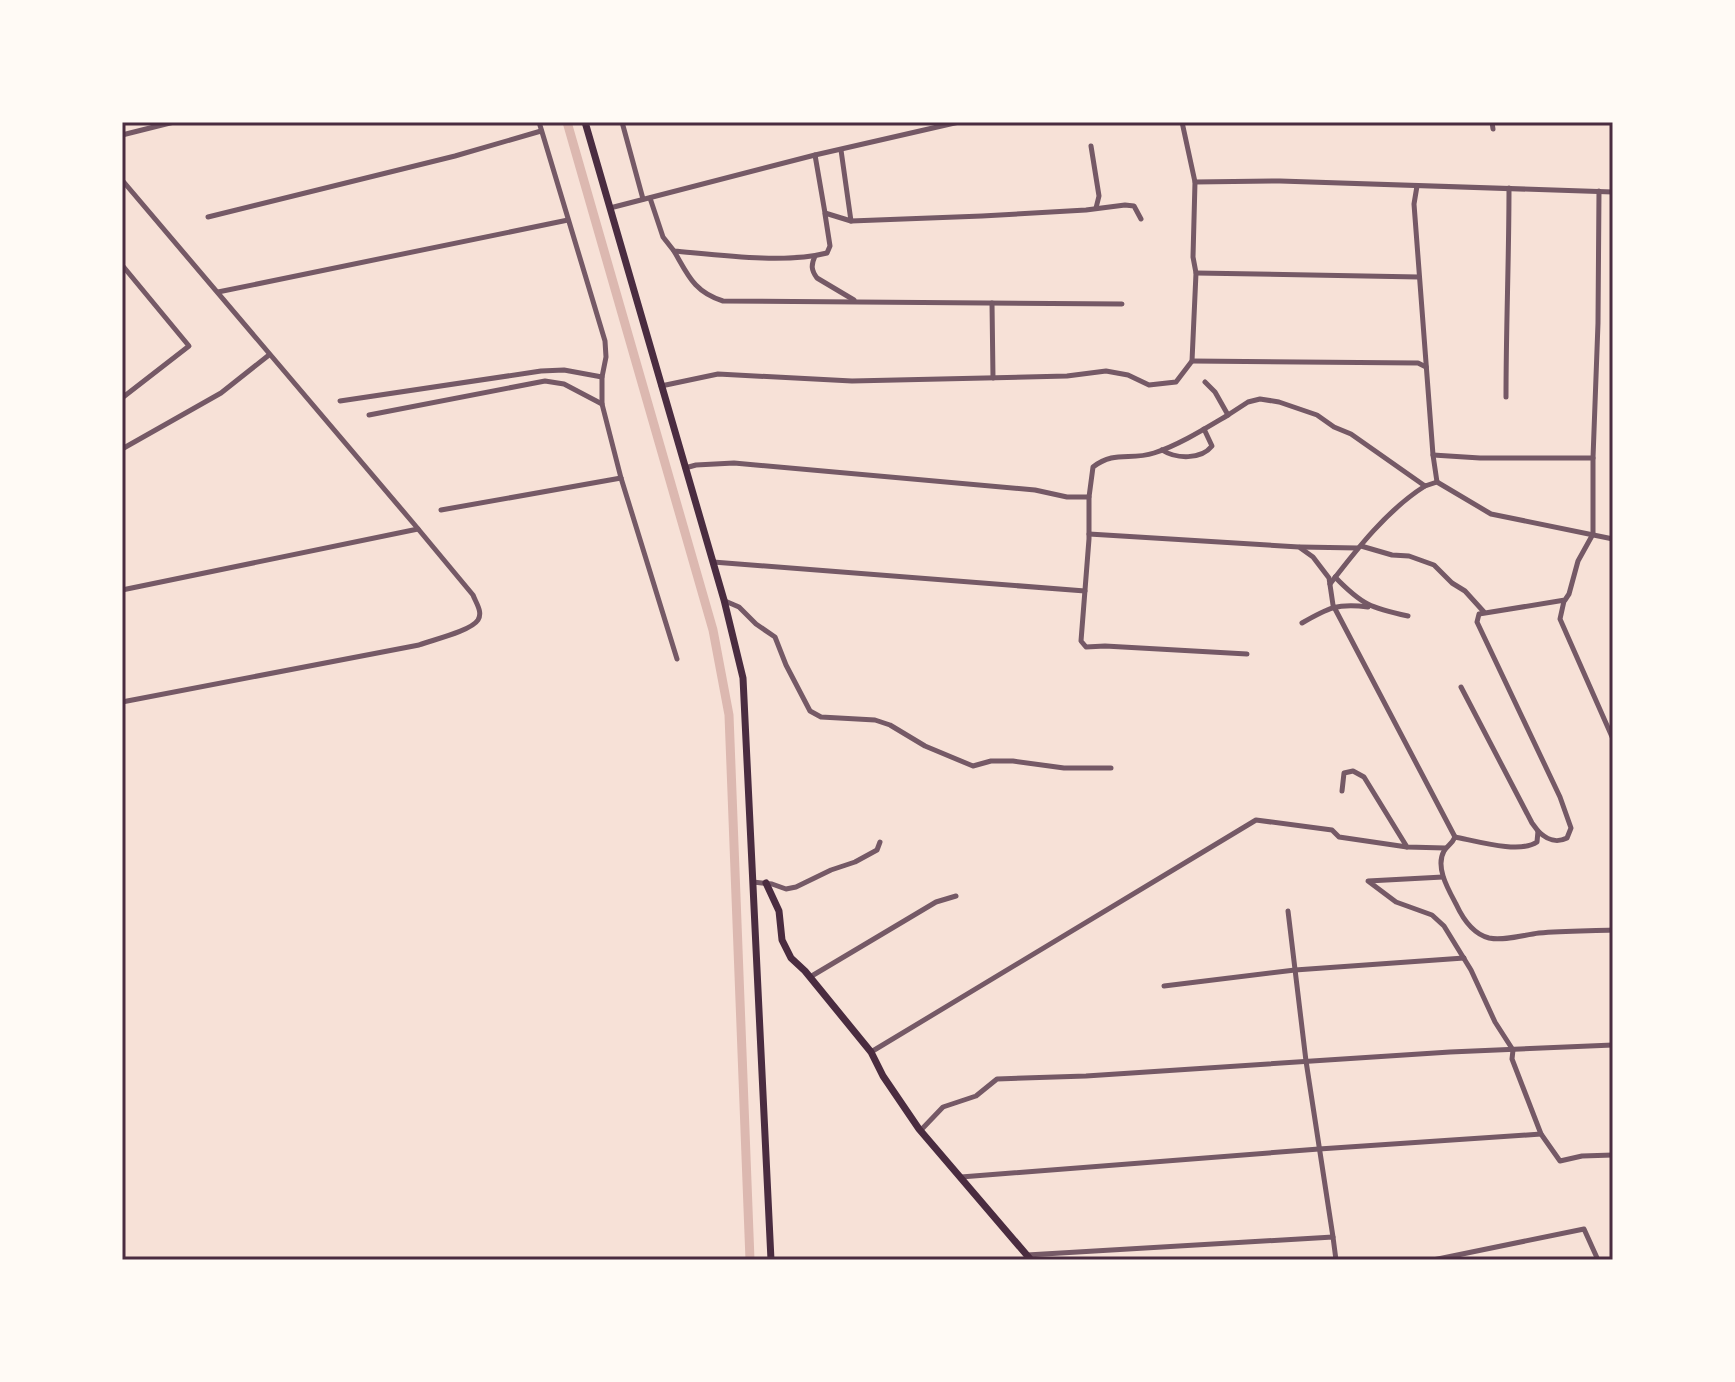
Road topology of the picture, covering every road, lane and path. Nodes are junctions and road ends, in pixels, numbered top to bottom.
1 (174, 122) edge
2 (539, 122) edge
3 (585, 122) edge
4 (622, 122) edge
5 (959, 122) edge
6 (1182, 122) edge
7 (541, 131) junction
8 (122, 135) edge
9 (1091, 146) dead end
10 (841, 150) junction
11 (815, 155) junction
12 (122, 180) edge
13 (1195, 182) junction
14 (1417, 186) junction
15 (1509, 188) junction
16 (1599, 191) junction
17 (1613, 192) edge
18 (647, 199) junction
19 (610, 208) junction
20 (1096, 208) junction
21 (825, 213) junction
22 (208, 217) dead end
23 (1141, 219) dead end
24 (568, 220) junction
25 (851, 221) junction
26 (674, 251) junction
27 (815, 256) junction
28 (122, 265) edge
29 (1196, 273) junction
30 (1419, 277) junction
31 (218, 292) junction
32 (855, 301) junction
33 (992, 303) junction
34 (1122, 304) dead end
35 (269, 355) junction
36 (1192, 361) junction
37 (1427, 368) junction
38 (602, 377) junction
39 (993, 378) junction
40 (1205, 382) dead end
41 (661, 386) junction
42 (1506, 397) dead end
43 (122, 398) edge
44 (340, 401) dead end
45 (602, 404) junction
46 (369, 415) dead end
47 (1228, 415) junction
48 (1204, 429) junction
49 (122, 449) edge
50 (1161, 450) junction
51 (1433, 455) junction
52 (1593, 458) junction
53 (685, 468) junction
54 (621, 478) junction
55 (1437, 482) junction
56 (1425, 486) junction
57 (1089, 497) junction
58 (441, 510) dead end
59 (418, 529) junction
60 (1089, 534) junction
61 (1593, 534) junction
62 (1613, 539) edge
63 (1299, 547) junction
64 (1360, 547) junction
65 (713, 562) junction
66 (1335, 577) junction
67 (1330, 584) junction
68 (122, 590) edge
69 (1085, 591) junction
70 (724, 600) junction
71 (1565, 600) junction
72 (1335, 608) junction
73 (1373, 608) junction
74 (1484, 612) junction
75 (1408, 616) dead end
76 (1302, 623) dead end
77 (1247, 654) dead end
78 (677, 659) dead end
79 (1461, 687) dead end
80 (122, 702) edge
81 (1613, 739) edge
82 (1111, 768) dead end
83 (1342, 791) dead end
84 (1538, 831) junction
85 (1455, 837) junction
86 (880, 842) dead end
87 (1407, 847) junction
88 (1446, 847) junction
89 (1443, 877) junction
90 (753, 882) junction
91 (766, 883) junction
92 (956, 896) dead end
93 (1288, 911) dead end
94 (1613, 930) edge
95 (1464, 958) junction
96 (1295, 970) junction
97 (809, 977) junction
98 (1164, 986) dead end
99 (1613, 1045) edge
100 (1513, 1050) junction
101 (871, 1052) junction
102 (1306, 1061) junction
103 (921, 1130) junction
104 (1541, 1134) junction
105 (1319, 1149) junction
106 (1613, 1155) edge
107 (961, 1177) junction
108 (1333, 1237) junction
109 (1028, 1257) edge
110 (771, 1260) edge
111 (1336, 1260) edge
112 (1433, 1260) edge
113 (1598, 1260) edge

1 - 8 street
2 - 7 street
3 - 19 main road
4 - 18 street
5 - 10 street
6 - 13 street
7 - 22 street
7 - 24 street
9 - 20 street
10 - 11 street
10 - 25 street
11 - 18 street
11 - 21 street
12 - 31 street
13 - 14 street
13 - 29 street
14 - 15 street
14 - 30 street
15 - 16 street
15 - 42 street
16 - 17 street
16 - 52 street
18 - 19 street
18 - 26 street
19 - 41 main road
20 - 23 street
20 - 25 street
21 - 25 street
21 - 27 street
24 - 31 street
24 - 38 street
26 - 27 street
26 - 32 street
27 - 32 street
28 - 43 street
29 - 30 street
29 - 36 street
30 - 37 street
31 - 35 street
32 - 33 street
33 - 34 street
33 - 39 street
35 - 49 street
35 - 59 street
36 - 37 street
36 - 39 street
37 - 51 street
38 - 44 street
38 - 45 street
39 - 41 street
40 - 47 street
41 - 53 main road
45 - 46 street
45 - 54 street
47 - 48 street
47 - 56 street
48 - 50 street
48 - 50 street
50 - 57 street
51 - 52 street
51 - 55 street
52 - 61 street
53 - 57 street
53 - 65 main road
54 - 58 street
54 - 78 street
55 - 56 street
55 - 61 street
56 - 64 street
57 - 60 street
59 - 68 street
59 - 80 street
60 - 63 street
60 - 69 street
61 - 62 street
61 - 71 street
63 - 64 street
63 - 67 street
64 - 66 street
64 - 74 street
65 - 69 street
65 - 70 main road
66 - 67 street
66 - 73 street
67 - 72 street
69 - 77 street
70 - 82 street
70 - 90 main road
71 - 74 street
71 - 81 street
72 - 73 street
72 - 76 street
72 - 85 street
73 - 75 street
74 - 84 street
79 - 84 street
83 - 87 street
84 - 85 street
85 - 88 street
86 - 91 street
87 - 88 street
87 - 101 street
88 - 89 street
89 - 94 street
89 - 95 street
90 - 91 street
90 - 110 main road
91 - 97 main road
92 - 97 street
93 - 96 street
95 - 96 street
95 - 100 street
96 - 98 street
96 - 102 street
97 - 101 main road
99 - 100 street
100 - 102 street
100 - 104 street
101 - 103 main road
102 - 103 street
102 - 105 street
103 - 107 main road
104 - 105 street
104 - 106 street
105 - 107 street
105 - 108 street
107 - 109 main road
108 - 109 street
108 - 111 street
112 - 113 street

